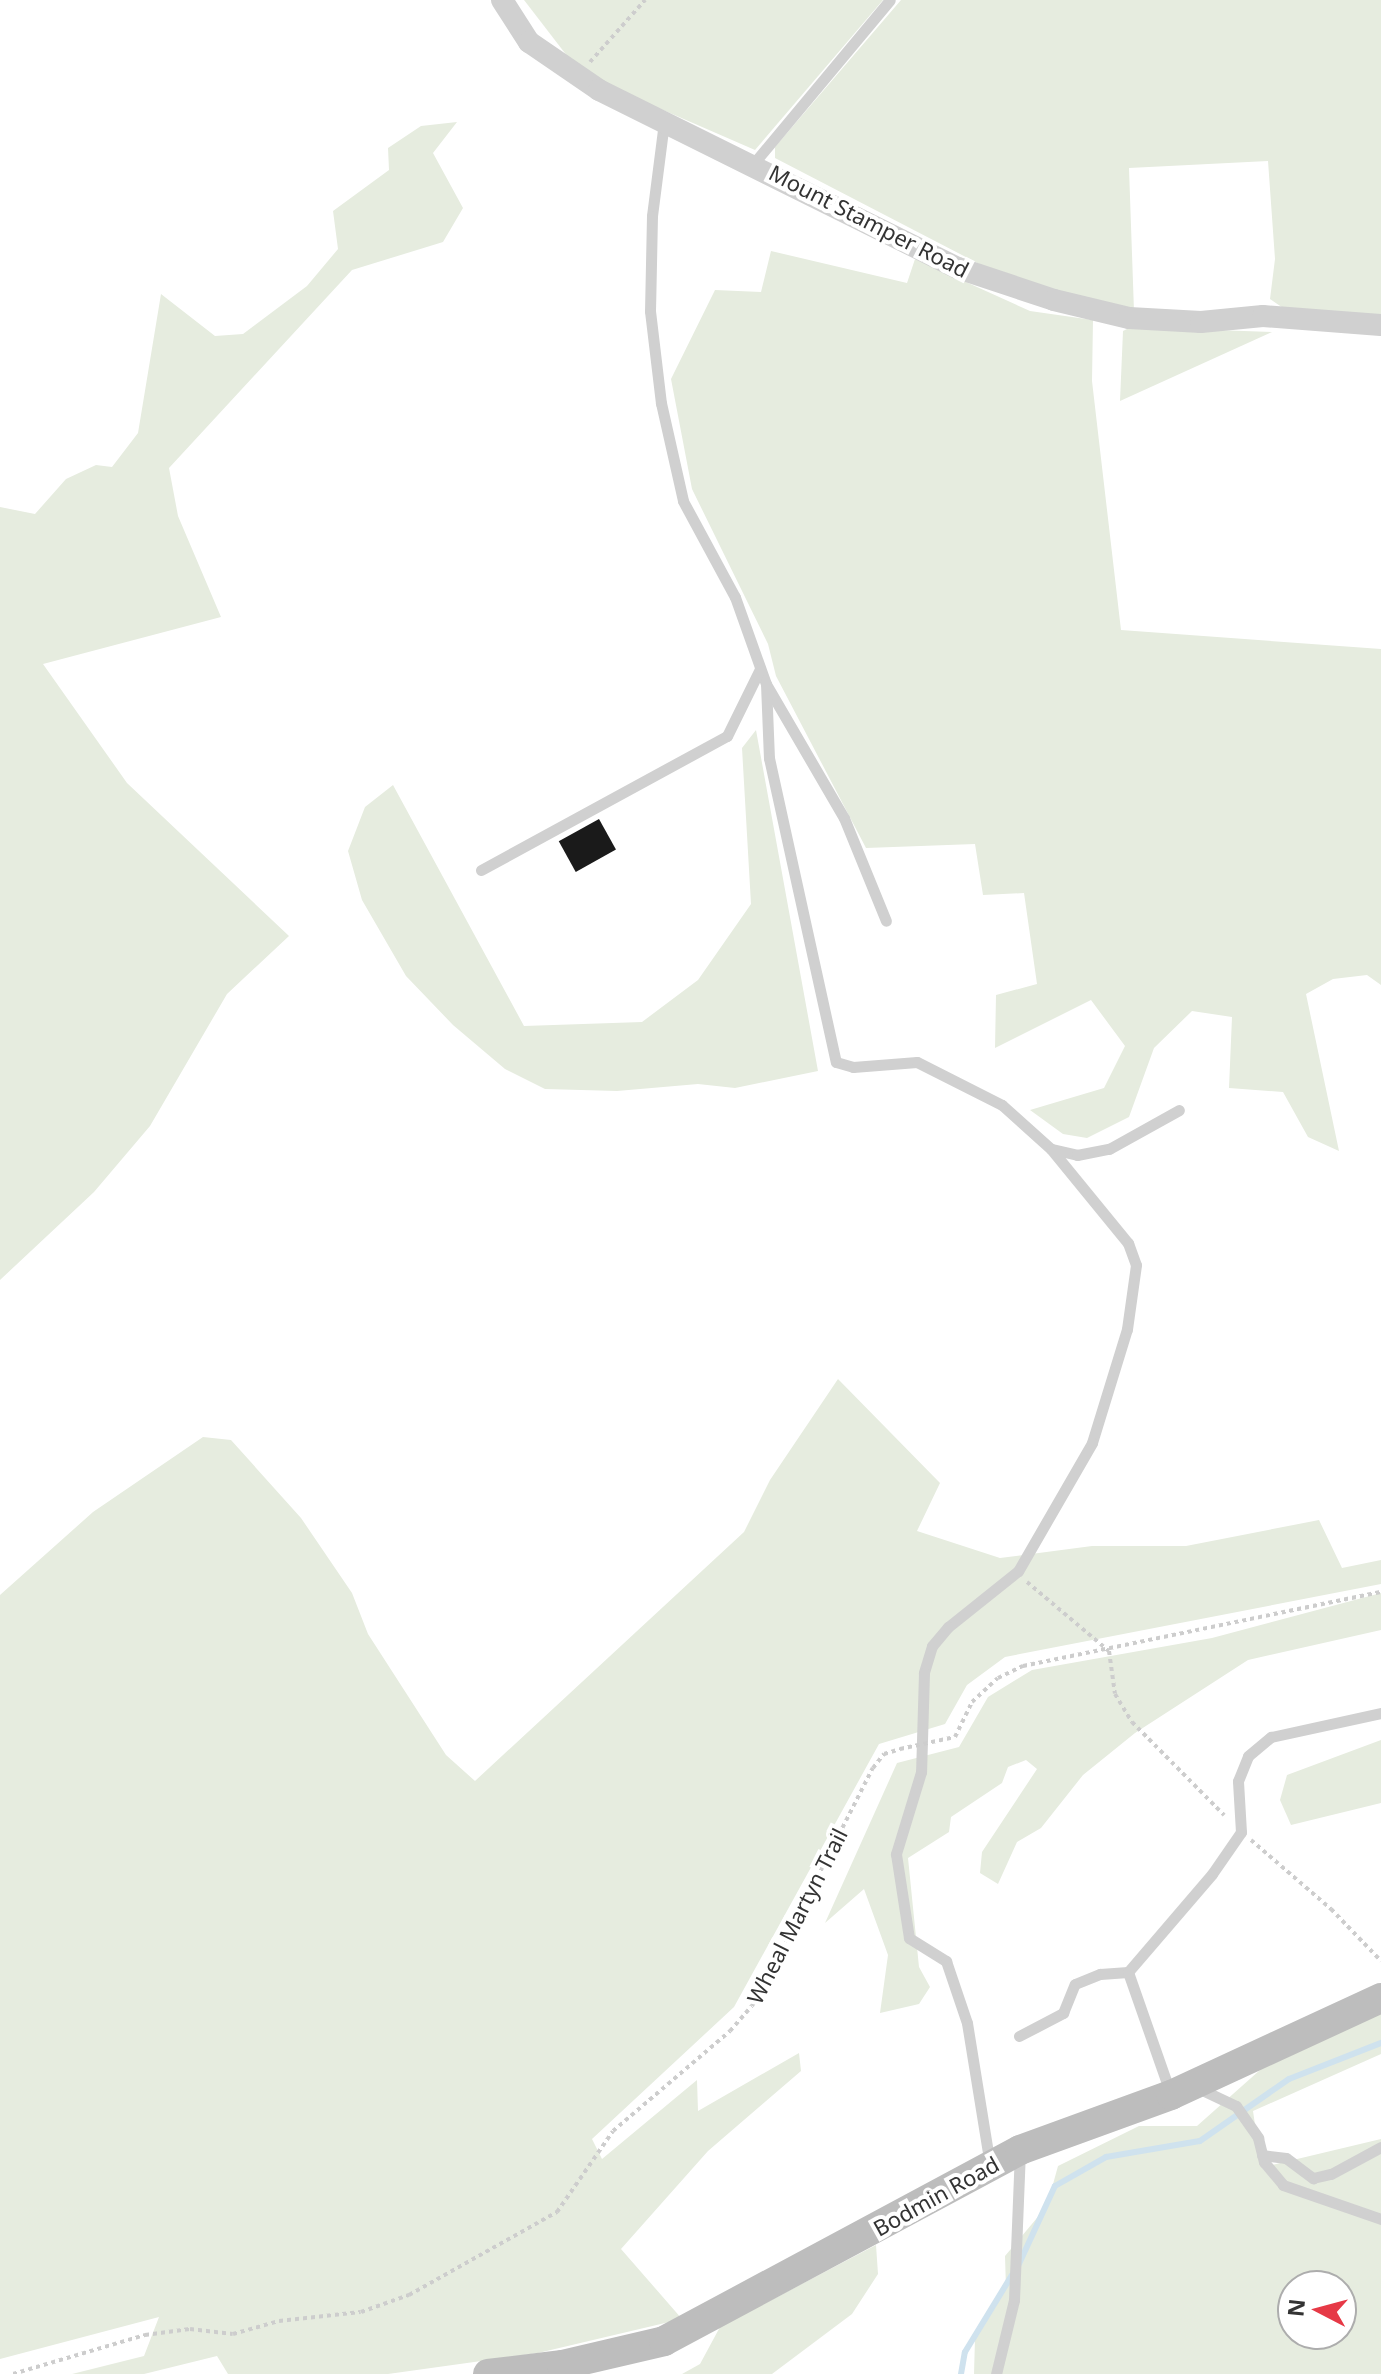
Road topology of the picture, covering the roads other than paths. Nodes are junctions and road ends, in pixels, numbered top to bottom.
1 (502, 0) edge
2 (890, 0) edge
3 (665, 121) junction
4 (754, 163) junction
5 (1381, 325) edge
6 (761, 667) junction
7 (766, 684) junction
8 (481, 870) dead end
9 (886, 921) dead end
10 (1179, 1110) dead end
11 (1051, 1149) junction
12 (1381, 1713) edge
13 (1128, 1972) junction
14 (1381, 1998) edge
15 (1019, 2036) dead end
16 (1182, 2090) junction
17 (1381, 2147) edge
18 (1020, 2150) junction
19 (1262, 2155) junction
20 (990, 2166) junction
21 (1381, 2219) edge
22 (488, 2374) edge
23 (996, 2374) edge

1 - 3 street, Mount Stamper Road
2 - 4 lane
3 - 4 street, Mount Stamper Road
3 - 6 lane
4 - 5 street, Mount Stamper Road
6 - 7 lane
6 - 8 lane
7 - 9 lane
7 - 11 lane
10 - 11 lane
11 - 20 lane
12 - 13 lane
13 - 15 lane
13 - 16 lane
14 - 16 main road, Bodmin Road
16 - 18 main road, Bodmin Road
16 - 19 lane
17 - 19 lane
18 - 20 main road, Bodmin Road
18 - 23 lane
19 - 21 lane
20 - 22 main road, Bodmin Road

